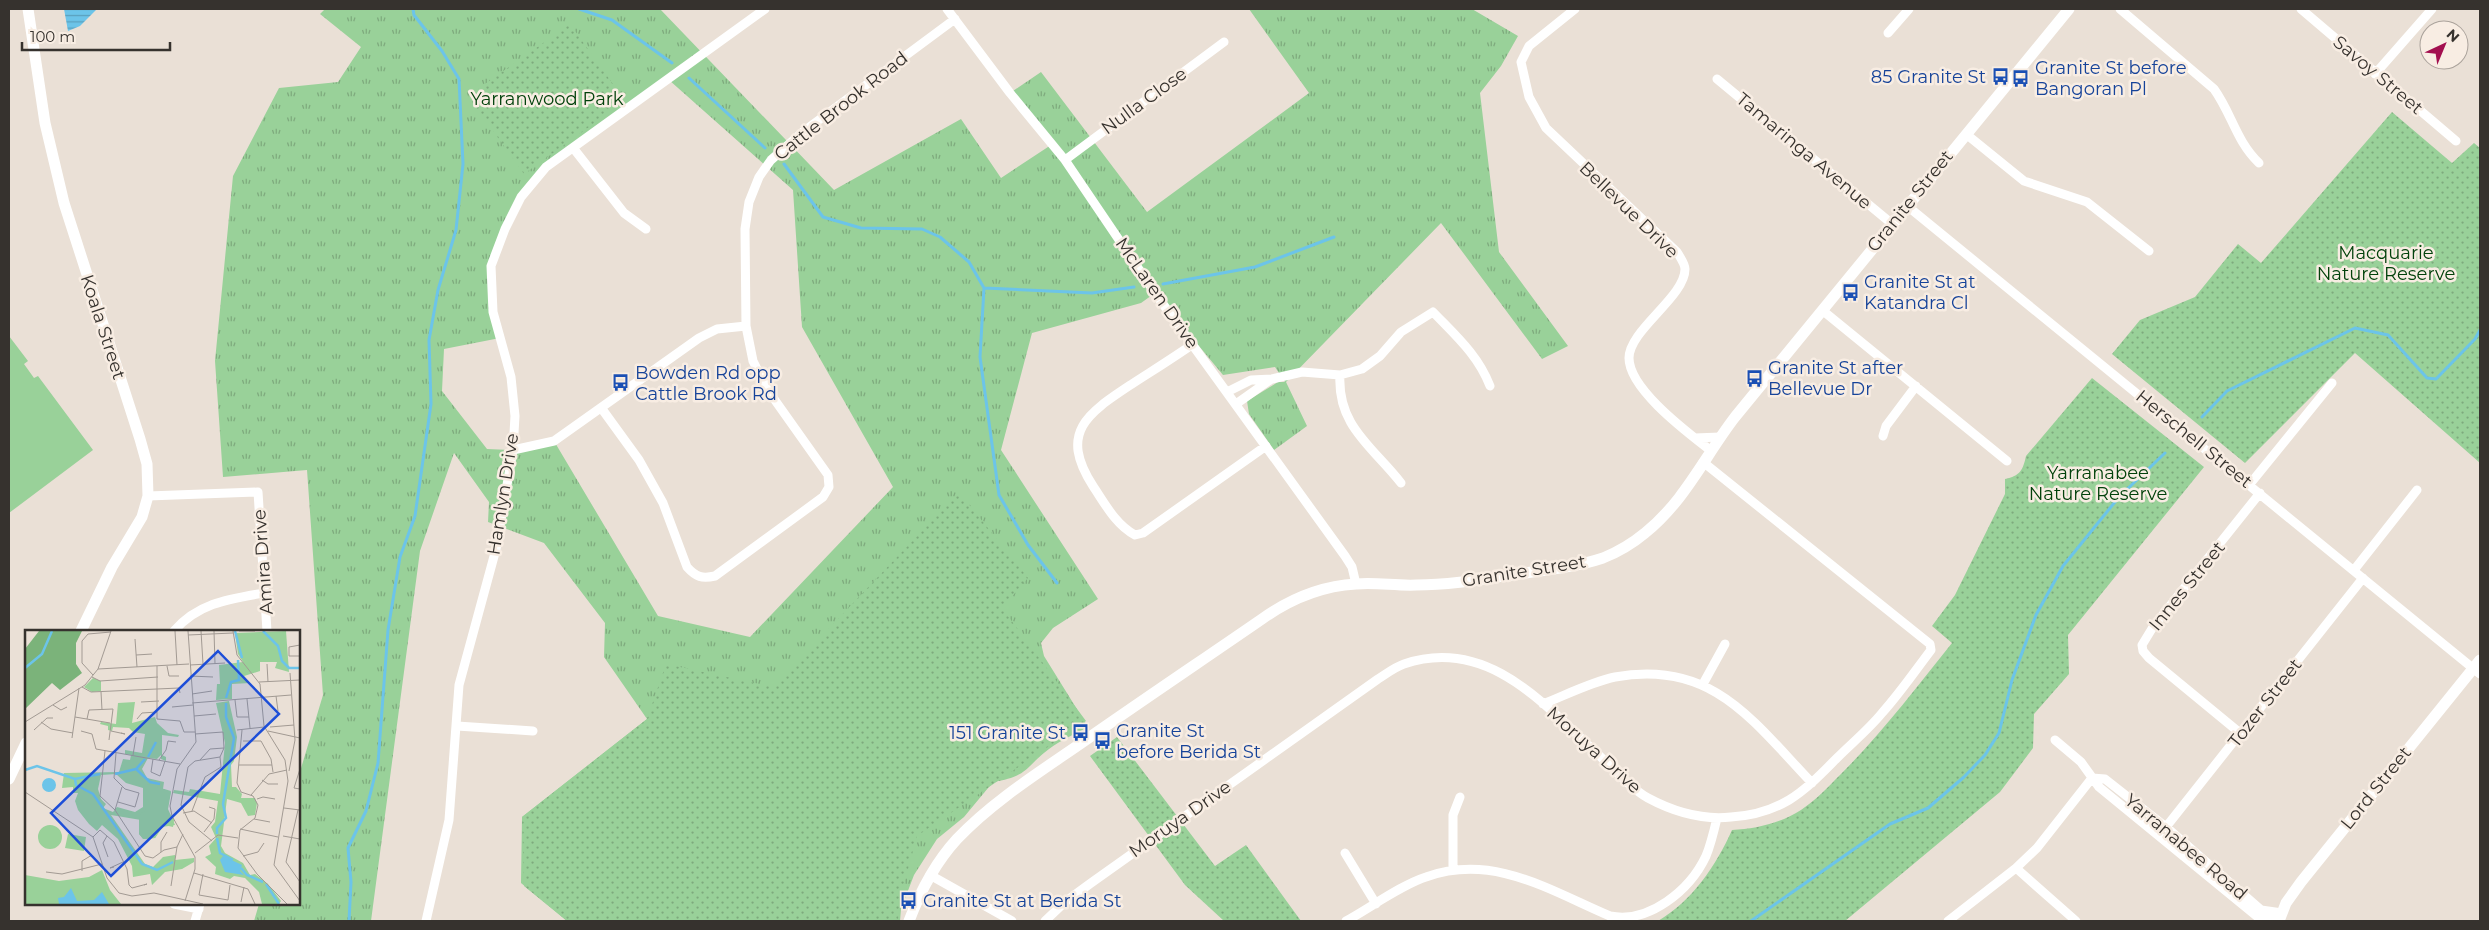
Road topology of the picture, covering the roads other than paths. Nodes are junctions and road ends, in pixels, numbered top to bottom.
1 (28, 9) edge
2 (766, 9) edge
3 (947, 9) edge
4 (1575, 9) edge
5 (1909, 9) edge
6 (2069, 9) edge
7 (2120, 9) edge
8 (2301, 9) edge
9 (2432, 9) edge
10 (1564, 12) edge
11 (955, 19) junction
12 (1888, 33) dead end
13 (1224, 42) dead end
14 (2375, 74) junction
15 (1717, 79) dead end
16 (1966, 134) junction
17 (2456, 141) dead end
18 (574, 149) junction
19 (1065, 160) junction
20 (2259, 163) dead end
21 (1906, 205) junction
22 (1891, 223) junction
23 (646, 229) dead end
24 (2149, 251) dead end
25 (1822, 310) junction
26 (746, 326) junction
27 (1193, 344) junction
28 (1340, 374) junction
29 (1272, 379) junction
30 (2332, 383) dead end
31 (1490, 386) dead end
32 (1916, 386) junction
33 (1227, 392) junction
34 (1236, 404) junction
35 (602, 409) junction
36 (1883, 436) dead end
37 (1720, 437) junction
38 (1695, 438) junction
39 (1266, 446) junction
40 (513, 450) junction
41 (1710, 450) junction
42 (1703, 462) junction
43 (2007, 462) dead end
44 (1401, 483) dead end
45 (2250, 484) junction
46 (2417, 490) dead end
47 (2260, 493) junction
48 (148, 496) junction
49 (2354, 570) junction
50 (2363, 578) junction
51 (1356, 584) junction
52 (264, 593) junction
53 (81, 630) edge
54 (175, 630) edge
55 (267, 630) edge
56 (1725, 644) dead end
57 (2478, 667) edge
58 (1704, 684) junction
59 (1543, 704) junction
60 (457, 726) junction
61 (533, 731) dead end
62 (2240, 734) junction
63 (2055, 740) dead end
64 (25, 745) edge
65 (10, 771) edge
66 (2092, 778) junction
67 (1812, 783) junction
68 (1460, 797) dead end
69 (1717, 818) junction
70 (2166, 827) junction
71 (1345, 854) dead end
72 (1453, 868) junction
73 (2016, 868) junction
74 (930, 875) junction
75 (1376, 904) junction
76 (186, 905) edge
77 (199, 906) edge
78 (2278, 918) edge
79 (195, 921) edge
80 (426, 921) edge
81 (909, 921) edge
82 (1012, 921) edge
83 (1046, 921) edge
84 (1346, 921) edge
85 (1948, 921) edge
86 (2076, 921) edge

1 - 48 street, Koala Street
2 - 18 street, Hamlyn Drive
3 - 11 street, McLaren Drive
4 - 10 street, Bellevue Drive
5 - 12 street
6 - 16 street, Granite Street
7 - 20 street
8 - 14 street, Savoy Street
9 - 14 street
10 - 38 street, Bellevue Drive
11 - 19 street, McLaren Drive
11 - 26 street, Cattle Brook Road
13 - 19 street, Nulla Close
14 - 17 street, Savoy Street
15 - 22 street, Tamaringa Avenue
16 - 21 street, Granite Street
16 - 24 street
18 - 23 street
18 - 40 street, Hamlyn Drive
19 - 27 street, McLaren Drive
21 - 22 street, Granite Street
21 - 45 street, Herschell Street
22 - 25 street, Granite Street
25 - 32 street
25 - 37 street, Granite Street
26 - 35 street
26 - 35 street, Cattle Brook Road
27 - 33 street, McLaren Drive
27 - 39 street
28 - 29 street
28 - 31 street
28 - 44 street
29 - 33 street
29 - 34 street
30 - 45 street
32 - 36 street
32 - 43 street
33 - 34 street, McLaren Drive
34 - 39 street, McLaren Drive
35 - 40 street
37 - 38 street
37 - 41 street, Granite Street
38 - 41 street, Bellevue Drive
39 - 51 street, McLaren Drive
40 - 60 street, Hamlyn Drive
41 - 42 street, Granite Street
42 - 51 street, Granite Street
42 - 67 street, Moruya Drive
45 - 47 street, Herschell Street
46 - 49 street
47 - 49 street, Herschell Street
47 - 62 street, Innes Street
48 - 52 street, Amira Drive
48 - 53 street, Koala Street
49 - 50 street, Herschell Street
50 - 57 street, Herschell Street
50 - 62 street, Tozer Street
51 - 74 street, Granite Street
52 - 54 street
52 - 55 street, Amira Drive
56 - 58 street
57 - 78 street, Lord Street
58 - 59 street
58 - 67 street
59 - 69 street, Moruya Drive
59 - 83 street, Moruya Drive
60 - 61 street
60 - 80 street, Hamlyn Drive
62 - 70 street, Tozer Street
63 - 66 street, Yarranabee Road
64 - 65 street
66 - 70 street, Yarranabee Road
66 - 73 street
66 - 78 street, Yarranabee Road
67 - 69 street, Moruya Drive
68 - 72 street
69 - 72 street
70 - 78 street, Yarranabee Road
71 - 75 street
72 - 75 street
73 - 85 street
73 - 86 street
74 - 81 street, Granite Street
74 - 82 street
75 - 84 street
76 - 77 street
77 - 79 street

